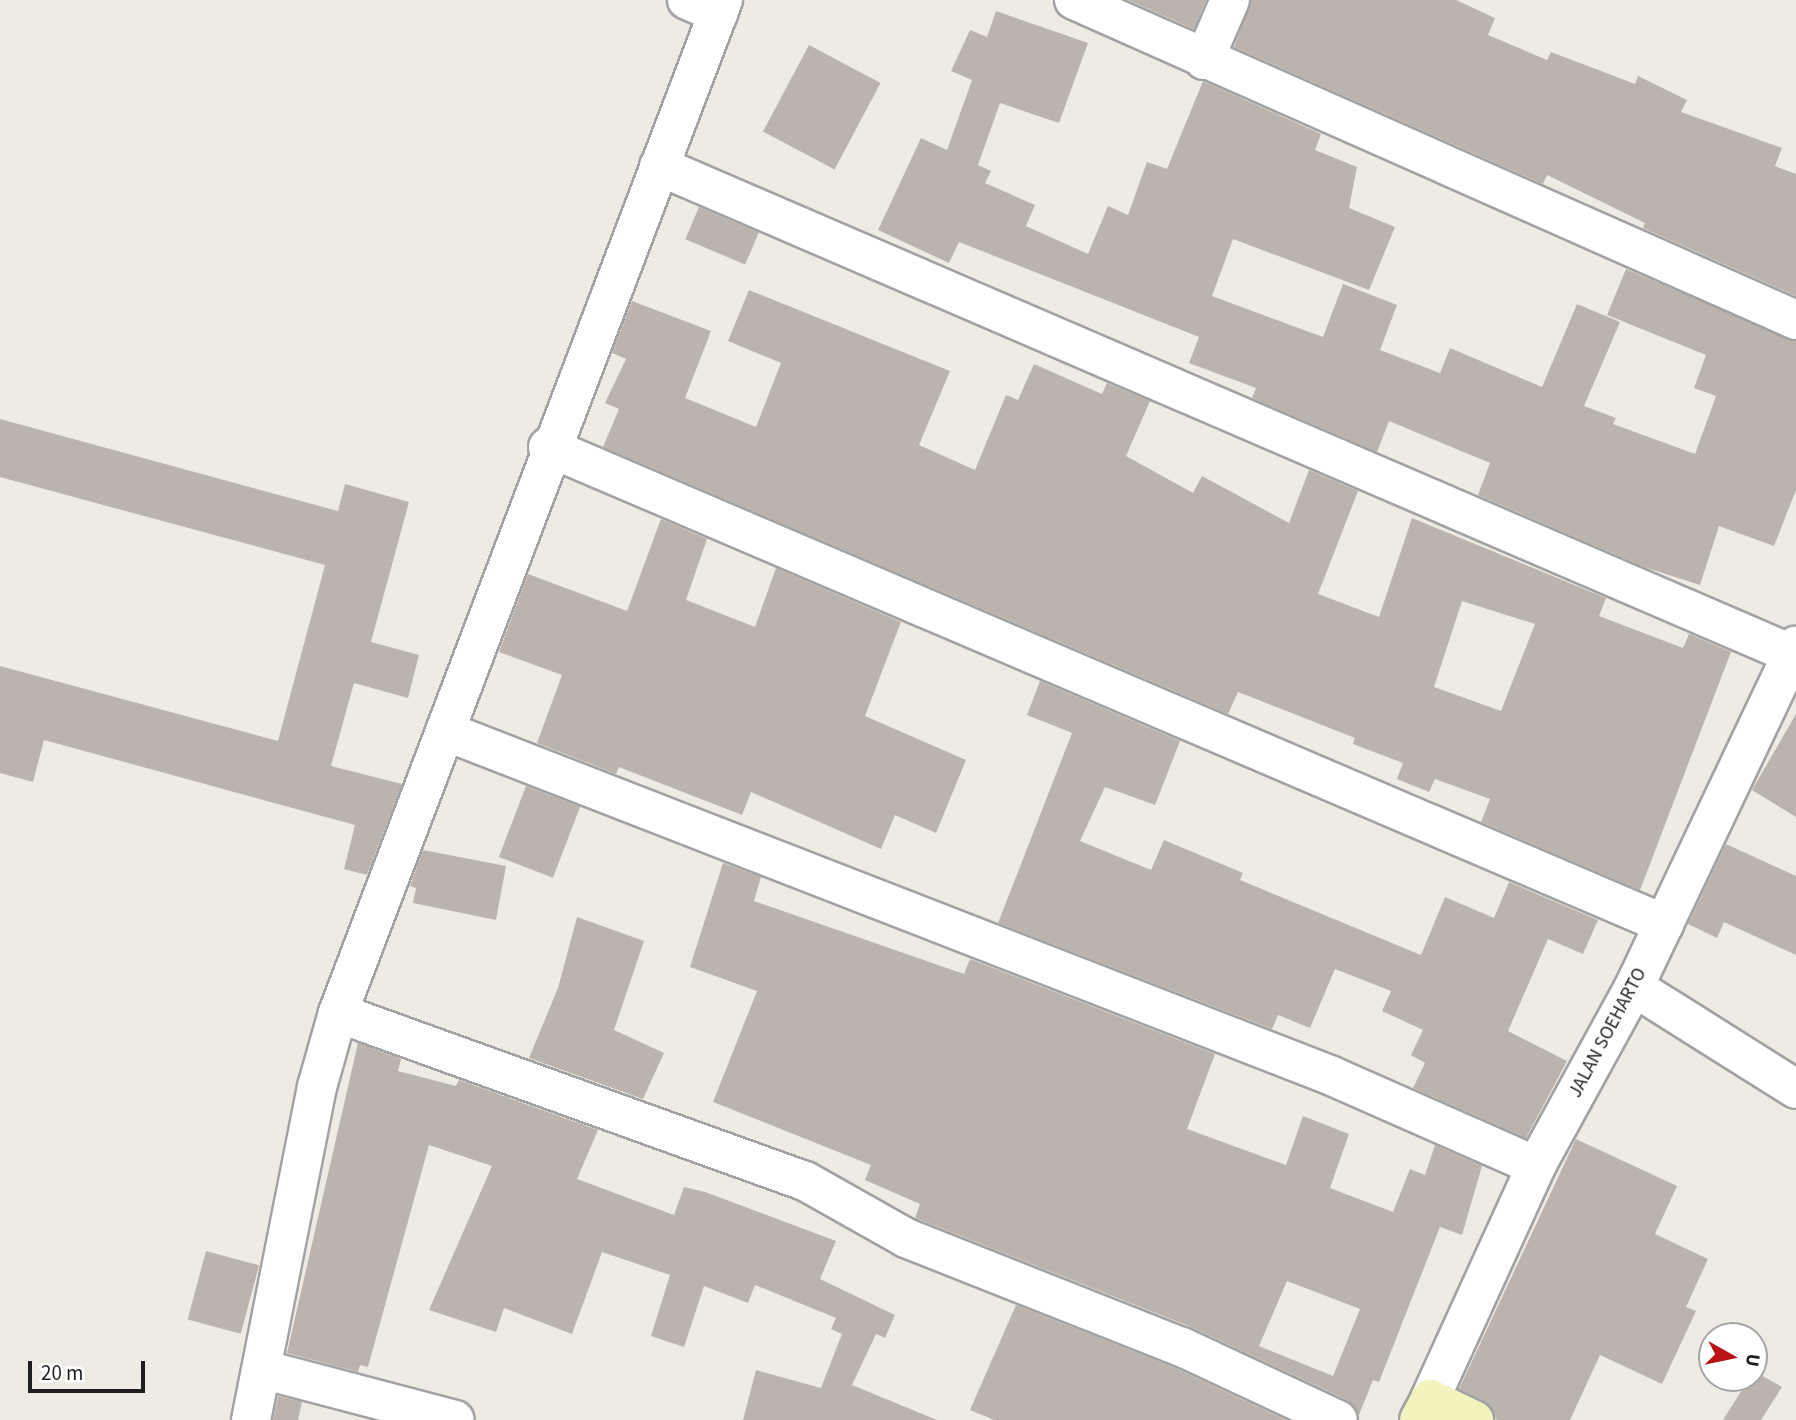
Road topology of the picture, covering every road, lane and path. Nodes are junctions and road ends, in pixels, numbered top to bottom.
1 (1074, 0) edge
2 (1230, 0) edge
3 (709, 4) edge
4 (1204, 60) junction
5 (659, 166) junction
6 (1796, 320) edge
7 (548, 447) junction
8 (1795, 652) edge
9 (445, 731) junction
10 (1664, 924) junction
11 (1634, 987) junction
12 (338, 1013) junction
13 (1796, 1089) edge
14 (1536, 1167) junction
15 (265, 1370) junction
16 (1425, 1410) edge
17 (251, 1420) edge
18 (455, 1420) edge
19 (1338, 1420) edge
20 (1474, 1420) edge

1 - 4 street
2 - 4 street
3 - 5 street
4 - 6 street
5 - 7 street
5 - 8 street
7 - 9 street
7 - 10 street
8 - 10 street, JALAN SOEHARTO
9 - 12 street
9 - 14 street
10 - 11 street, JALAN SOEHARTO
11 - 13 street
11 - 14 street, JALAN SOEHARTO
12 - 15 street
12 - 19 street
14 - 16 street, JALAN SOEHARTO
15 - 17 street
15 - 18 street
16 - 20 main road

